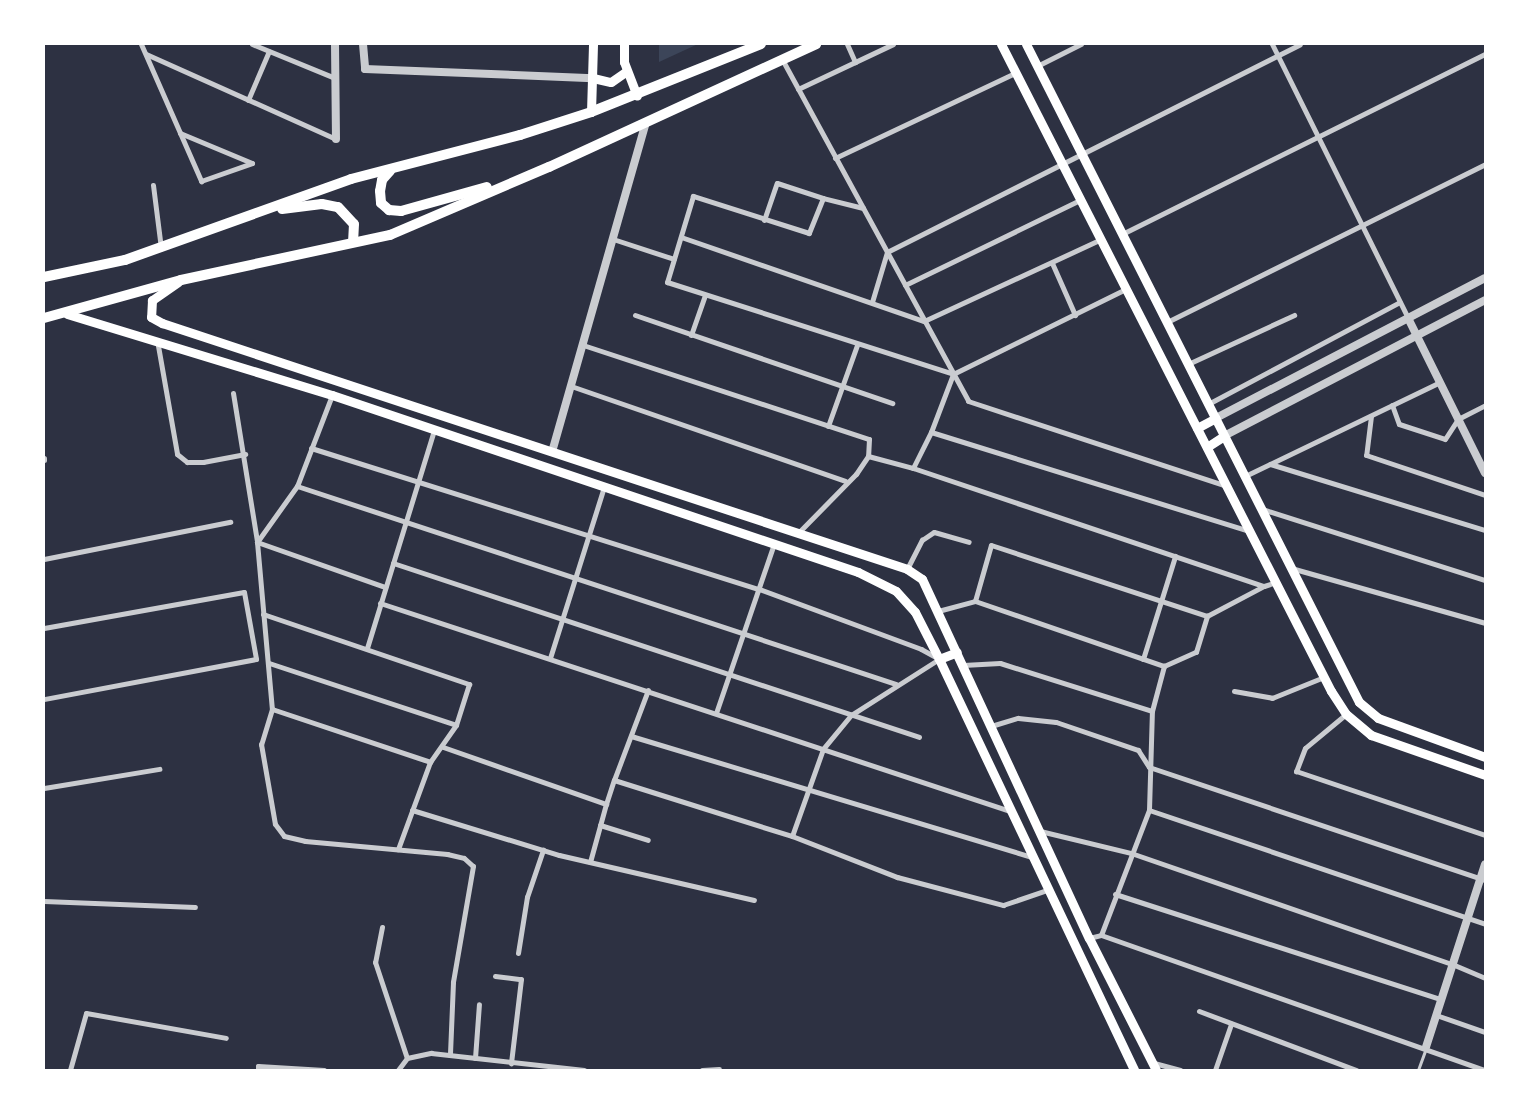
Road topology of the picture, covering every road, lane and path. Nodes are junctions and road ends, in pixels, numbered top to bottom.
1 (141, 44) edge
2 (252, 44) edge
3 (335, 44) edge
4 (363, 44) edge
5 (594, 44) edge
6 (624, 44) edge
7 (761, 44) edge
8 (816, 44) edge
9 (847, 44) edge
10 (893, 44) edge
11 (1001, 44) edge
12 (1026, 44) edge
13 (1081, 44) edge
14 (1272, 44) edge
15 (1300, 44) edge
16 (269, 51) junction
17 (146, 54) junction
18 (1485, 54) edge
19 (1277, 55) junction
20 (783, 62) junction
21 (855, 62) junction
22 (1038, 66) junction
23 (627, 71) junction
24 (1015, 73) junction
25 (336, 78) junction
26 (593, 78) junction
27 (798, 89) junction
28 (637, 96) junction
29 (248, 100) junction
30 (591, 112) junction
31 (646, 123) junction
32 (180, 132) junction
33 (1318, 137) junction
34 (336, 139) joint
35 (1082, 152) junction
36 (835, 158) junction
37 (1062, 164) junction
38 (1485, 164) edge
39 (390, 171) junction
40 (525, 177) junction
41 (153, 185) dead end
42 (822, 198) junction
43 (1080, 200) junction
44 (863, 208) junction
45 (263, 211) junction
46 (764, 220) junction
47 (1362, 225) junction
48 (1122, 234) junction
49 (680, 237) junction
50 (613, 239) junction
51 (1099, 240) junction
52 (353, 242) junction
53 (161, 248) junction
54 (887, 252) junction
55 (674, 259) junction
56 (1052, 263) junction
57 (44, 278) edge
58 (1485, 278) edge
59 (181, 280) junction
60 (904, 285) junction
61 (1126, 289) junction
62 (704, 295) junction
63 (1485, 300) edge
64 (872, 302) junction
65 (1400, 302) junction
66 (67, 314) junction
67 (635, 315) dead end
68 (1075, 315) junction
69 (1294, 315) dead end
70 (44, 318) edge
71 (1408, 318) junction
72 (924, 321) junction
73 (1167, 322) junction
74 (162, 323) junction
75 (691, 335) junction
76 (1417, 336) junction
77 (157, 340) junction
78 (583, 345) junction
79 (857, 345) junction
80 (1188, 364) junction
81 (953, 374) junction
82 (1440, 382) junction
83 (571, 386) junction
84 (842, 386) junction
85 (233, 393) dead end
86 (332, 395) junction
87 (892, 403) dead end
88 (1208, 404) junction
89 (1392, 405) junction
90 (1485, 405) edge
91 (1371, 416) junction
92 (1216, 418) junction
93 (1458, 419) junction
94 (828, 426) junction
95 (1197, 428) junction
96 (434, 430) junction
97 (932, 432) junction
98 (1224, 436) junction
99 (1207, 447) junction
100 (312, 448) junction
101 (552, 452) junction
102 (245, 454) junction
103 (868, 456) junction
104 (1270, 464) junction
105 (913, 468) junction
106 (1485, 473) edge
107 (1245, 476) junction
108 (417, 482) junction
109 (845, 482) junction
110 (297, 486) junction
111 (1226, 486) junction
112 (604, 487) junction
113 (1485, 495) edge
114 (1261, 509) junction
115 (405, 521) junction
116 (230, 522) dead end
117 (1485, 530) edge
118 (1250, 531) junction
119 (798, 533) junction
120 (589, 535) junction
121 (257, 542) junction
122 (969, 542) dead end
123 (774, 544) junction
124 (1175, 556) junction
125 (44, 559) edge
126 (393, 563) junction
127 (1291, 568) junction
128 (907, 569) junction
129 (575, 576) junction
130 (1485, 580) edge
131 (1276, 582) junction
132 (1264, 586) junction
133 (385, 587) junction
134 (759, 589) junction
135 (975, 601) junction
136 (1161, 601) junction
137 (380, 603) junction
138 (938, 611) junction
139 (263, 614) junction
140 (1207, 616) junction
141 (562, 618) junction
142 (1485, 623) edge
143 (44, 628) edge
144 (744, 633) junction
145 (367, 648) junction
146 (957, 652) junction
147 (550, 658) junction
148 (939, 659) junction
149 (1143, 659) junction
150 (269, 663) junction
151 (963, 665) junction
152 (1164, 666) junction
153 (730, 673) junction
154 (1324, 677) junction
155 (1347, 682) junction
156 (896, 684) junction
157 (648, 690) junction
158 (1234, 691) dead end
159 (1331, 691) junction
160 (44, 698) edge
161 (272, 709) junction
162 (1152, 711) junction
163 (716, 713) junction
164 (1346, 714) junction
165 (851, 715) junction
166 (456, 725) junction
167 (991, 726) junction
168 (630, 736) junction
169 (919, 737) dead end
170 (443, 747) junction
171 (823, 749) junction
172 (1485, 757) edge
173 (430, 762) junction
174 (1149, 767) junction
175 (159, 769) dead end
176 (1485, 775) edge
177 (614, 780) junction
178 (44, 788) edge
179 (807, 790) junction
180 (606, 804) junction
181 (412, 810) junction
182 (1149, 810) junction
183 (1011, 812) junction
184 (600, 825) junction
185 (1040, 830) junction
186 (1485, 835) edge
187 (792, 836) junction
188 (648, 840) dead end
189 (398, 849) junction
190 (543, 850) junction
191 (1131, 853) junction
192 (1031, 857) junction
193 (590, 862) junction
194 (1485, 864) edge
195 (1483, 879) edge
196 (1048, 890) junction
197 (1115, 894) junction
198 (754, 900) dead end
199 (44, 901) edge
200 (195, 907) dead end
201 (1468, 918) junction
202 (1485, 924) edge
203 (382, 927) dead end
204 (1101, 935) junction
205 (1090, 938) junction
206 (1073, 946) junction
207 (518, 953) dead end
208 (1452, 964) junction
209 (494, 976) dead end
210 (1485, 978) edge
211 (1441, 999) junction
212 (479, 1004) dead end
213 (1199, 1011) dead end
214 (1436, 1015) junction
215 (1231, 1024) junction
216 (1485, 1032) edge
217 (226, 1038) dead end
218 (1426, 1047) junction
219 (450, 1055) junction
220 (407, 1058) junction
221 (475, 1058) junction
222 (511, 1063) junction
223 (1154, 1067) edge
224 (719, 1069) edge
225 (70, 1070) edge
226 (258, 1070) edge
227 (324, 1070) edge
228 (398, 1070) edge
229 (584, 1070) edge
230 (702, 1070) edge
231 (1134, 1070) edge
232 (1180, 1070) edge
233 (1215, 1070) edge
234 (1356, 1070) edge
235 (1418, 1070) edge
236 (1484, 1070) edge

1 - 17 street
2 - 16 street
3 - 25 street
4 - 26 street
5 - 26 main road
6 - 23 main road
7 - 28 main road
8 - 20 main road
9 - 21 street
10 - 21 street
11 - 24 main road
12 - 22 main road
13 - 22 street
14 - 19 street
15 - 19 street
16 - 25 street
16 - 29 street
17 - 29 street
17 - 32 street
18 - 33 street
19 - 33 street
19 - 35 street
20 - 27 street
20 - 31 main road
21 - 27 street
22 - 35 main road
23 - 26 main road
23 - 28 main road
24 - 36 street
24 - 37 main road
25 - 34 street
26 - 30 main road
27 - 36 street
28 - 30 main road
29 - 34 street
30 - 39 main road
31 - 40 main road
31 - 50 street
32 - 32 street
33 - 47 street
33 - 48 street
35 - 37 street
35 - 48 main road
36 - 44 street
37 - 43 main road
37 - 54 street
38 - 47 street
39 - 40 main road
39 - 45 main road
40 - 52 main road
41 - 53 street
42 - 44 street
42 - 46 street
42 - 46 street
43 - 51 main road
43 - 60 street
44 - 54 street
45 - 52 main road
45 - 53 main road
46 - 49 street
47 - 65 street
47 - 73 street
48 - 73 main road
49 - 55 street
49 - 64 street
50 - 55 street
50 - 78 street
51 - 56 street
51 - 61 main road
52 - 59 main road
53 - 57 main road
54 - 60 street
54 - 64 street
55 - 62 street
56 - 68 street
56 - 72 street
58 - 71 street
59 - 66 main road
59 - 74 main road
60 - 72 street
61 - 68 street
61 - 95 main road
62 - 75 street
62 - 79 street
63 - 76 street
64 - 72 street
65 - 71 street
65 - 88 street
66 - 70 main road
66 - 77 main road
67 - 75 street
68 - 81 street
69 - 80 street
71 - 76 street
71 - 92 street
72 - 81 street
73 - 80 main road
74 - 77 main road
74 - 101 main road
75 - 84 street
76 - 82 street
76 - 98 street
77 - 86 main road
77 - 102 street
78 - 83 street
78 - 94 street
79 - 81 street
79 - 84 street
80 - 88 main road
81 - 97 street
81 - 111 street
82 - 89 street
82 - 93 street
83 - 101 street
83 - 109 street
84 - 87 street
84 - 94 street
85 - 102 street
86 - 96 main road
86 - 100 street
88 - 92 main road
89 - 91 street
89 - 93 street
90 - 93 street
91 - 104 street
91 - 113 street
92 - 95 main road
92 - 98 main road
93 - 106 street
94 - 103 street
95 - 99 main road
96 - 108 street
96 - 112 main road
97 - 105 street
97 - 118 street
98 - 99 main road
98 - 107 main road
99 - 111 main road
100 - 108 street
100 - 110 street
101 - 119 main road
102 - 121 street
103 - 105 street
103 - 109 street
104 - 107 street
104 - 117 street
105 - 124 street
107 - 114 main road
108 - 115 street
108 - 120 street
109 - 119 street
110 - 115 street
110 - 121 street
111 - 118 main road
112 - 120 street
112 - 123 main road
114 - 127 main road
114 - 130 street
115 - 126 street
115 - 129 street
116 - 125 street
118 - 131 main road
119 - 128 main road
120 - 129 street
120 - 134 street
121 - 133 street
121 - 139 street
122 - 128 street
123 - 134 street
123 - 148 main road
124 - 132 street
124 - 136 street
126 - 133 street
126 - 141 street
127 - 142 street
127 - 155 main road
128 - 138 main road
129 - 141 street
129 - 144 street
131 - 132 street
131 - 154 main road
132 - 140 street
133 - 137 street
134 - 144 street
134 - 148 street
135 - 136 street
135 - 138 street
135 - 149 street
136 - 140 street
136 - 149 street
137 - 145 street
137 - 147 street
138 - 146 main road
139 - 145 street
139 - 150 street
140 - 152 street
141 - 147 street
141 - 153 street
143 - 160 street
144 - 153 street
144 - 156 street
145 - 166 street
146 - 148 main road
146 - 151 main road
147 - 157 street
148 - 156 street
148 - 183 main road
149 - 152 street
150 - 161 street
150 - 166 street
151 - 162 street
151 - 167 main road
152 - 162 street
153 - 163 street
153 - 165 street
154 - 158 street
154 - 159 main road
155 - 159 main road
155 - 172 main road
156 - 165 street
157 - 163 street
157 - 168 street
159 - 164 main road
161 - 173 street
161 - 189 street
162 - 174 street
163 - 171 street
164 - 176 main road
164 - 186 street
165 - 169 street
165 - 171 street
166 - 170 street
167 - 174 street
167 - 185 main road
168 - 177 street
168 - 179 street
170 - 173 street
170 - 180 street
171 - 179 street
171 - 183 street
173 - 181 street
174 - 182 street
174 - 195 street
175 - 178 street
177 - 180 street
177 - 187 street
179 - 187 street
179 - 192 street
180 - 184 street
181 - 189 street
181 - 190 street
182 - 191 street
182 - 201 street
183 - 192 main road
184 - 188 street
184 - 193 street
185 - 191 street
185 - 205 main road
187 - 196 street
189 - 219 street
190 - 193 street
190 - 207 street
191 - 197 street
191 - 208 street
192 - 196 main road
193 - 198 street
194 - 195 street
195 - 201 street
196 - 206 main road
197 - 204 street
197 - 211 street
199 - 200 street
201 - 202 street
201 - 208 street
203 - 220 street
204 - 205 street
204 - 218 street
205 - 206 main road
205 - 223 main road
206 - 231 main road
208 - 210 street
208 - 211 street
209 - 222 street
211 - 214 street
212 - 221 street
213 - 215 street
214 - 216 street
214 - 218 street
215 - 233 street
215 - 234 street
217 - 225 street
218 - 235 lane
218 - 236 street
219 - 220 street
219 - 221 street
220 - 228 street
221 - 222 street
222 - 229 street
223 - 232 street
224 - 230 street
226 - 227 street

